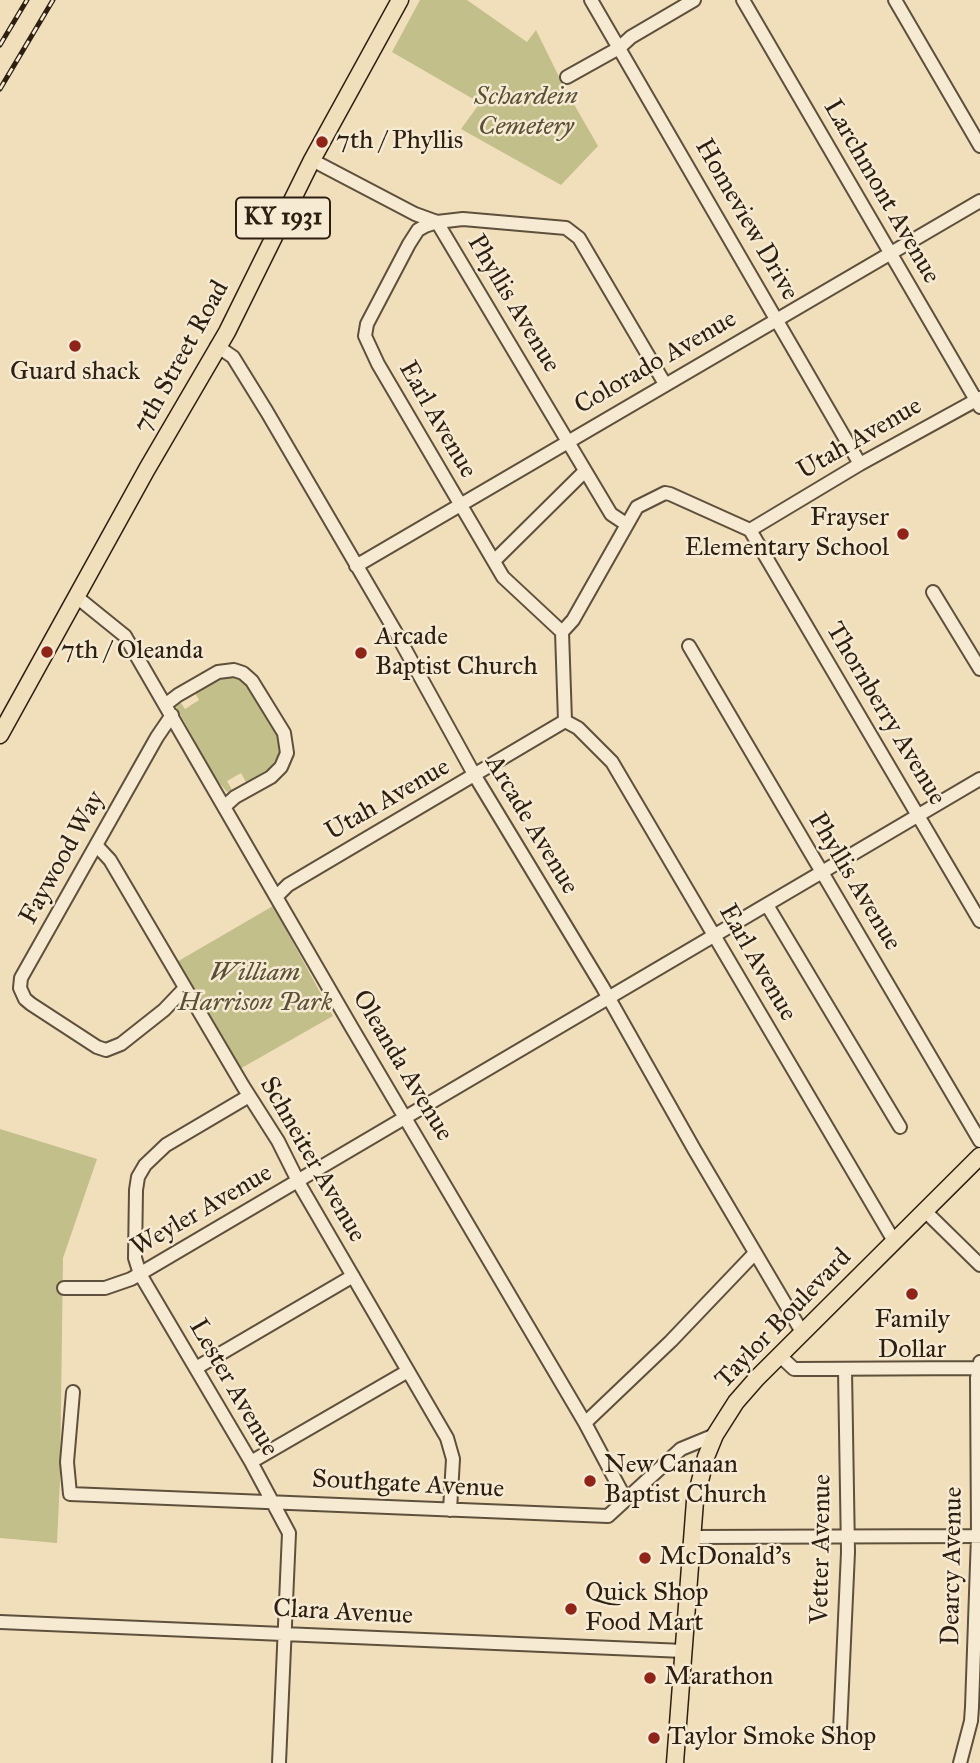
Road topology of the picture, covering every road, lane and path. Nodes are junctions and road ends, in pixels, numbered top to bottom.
1 (400, 0) edge
2 (591, 0) edge
3 (694, 0) edge
4 (743, 0) edge
5 (895, 0) edge
6 (619, 48) junction
7 (567, 77) dead end
8 (980, 145) edge
9 (312, 160) junction
10 (980, 201) edge
11 (436, 222) junction
12 (891, 253) junction
13 (777, 319) junction
14 (217, 346) junction
15 (665, 384) junction
16 (979, 401) edge
17 (567, 441) junction
18 (860, 464) junction
19 (585, 471) junction
20 (460, 504) junction
21 (626, 524) junction
22 (750, 530) junction
23 (494, 561) junction
24 (356, 565) junction
25 (933, 592) dead end
26 (78, 598) junction
27 (562, 632) junction
28 (690, 646) dead end
29 (980, 669) edge
30 (168, 710) junction
31 (565, 722) junction
32 (0, 735) edge
33 (475, 776) junction
34 (980, 779) edge
35 (224, 807) junction
36 (918, 816) junction
37 (96, 845) junction
38 (822, 872) junction
39 (277, 897) junction
40 (767, 905) junction
41 (980, 921) edge
42 (714, 936) junction
43 (185, 988) junction
44 (608, 997) junction
45 (249, 1096) junction
46 (406, 1117) junction
47 (900, 1127) dead end
48 (980, 1141) edge
49 (980, 1156) edge
50 (299, 1181) junction
51 (925, 1211) junction
52 (894, 1241) junction
53 (755, 1253) junction
54 (980, 1265) edge
55 (140, 1274) junction
56 (353, 1276) junction
57 (64, 1288) dead end
58 (802, 1332) junction
59 (779, 1355) junction
60 (980, 1366) edge
61 (196, 1368) junction
62 (845, 1370) junction
63 (408, 1371) junction
64 (73, 1392) dead end
65 (585, 1423) junction
66 (715, 1434) junction
67 (251, 1462) junction
68 (626, 1500) junction
69 (272, 1502) junction
70 (450, 1510) junction
71 (847, 1536) junction
72 (979, 1536) edge
73 (692, 1537) junction
74 (0, 1622) edge
75 (285, 1633) junction
76 (684, 1651) junction
77 (840, 1730) dead end
78 (279, 1763) edge
79 (675, 1763) edge
80 (960, 1763) edge

1 - 9 main road, 7th Street Road / KY 1931
2 - 6 street, Homeview Drive
3 - 6 street
4 - 12 street, Larchmont Avenue
5 - 8 street
6 - 7 street
6 - 13 street, Homeview Drive
9 - 11 street, Phyllis Avenue
9 - 14 main road, 7th Street Road / KY 1931
10 - 12 street, Colorado Avenue
11 - 15 street
11 - 17 street, Phyllis Avenue
11 - 20 street, Earl Avenue
12 - 13 street, Colorado Avenue
12 - 16 street, Larchmont Avenue
13 - 15 street, Colorado Avenue
13 - 18 street, Homeview Drive
14 - 24 street, Arcade Avenue
14 - 26 main road, 7th Street Road / KY 1931
15 - 17 street, Colorado Avenue
16 - 18 street, Utah Avenue
17 - 19 street, Phyllis Avenue
17 - 20 street, Colorado Avenue
18 - 22 street, Utah Avenue
19 - 21 street, Phyllis Avenue
19 - 23 street
20 - 23 street, Earl Avenue
20 - 24 street, Colorado Avenue
21 - 22 street
21 - 27 street
22 - 36 street, Thornberry Avenue
23 - 27 street, Earl Avenue
24 - 33 street, Arcade Avenue
25 - 29 street
26 - 30 street, Oleanda Avenue
26 - 32 main road, 7th Street Road / KY 1931
27 - 31 street
28 - 38 street, Phyllis Avenue
30 - 35 street, Oleanda Avenue
30 - 35 street
30 - 37 street, Faywood Way
31 - 33 street, Utah Avenue
31 - 42 street, Earl Avenue
33 - 39 street, Utah Avenue
33 - 44 street, Arcade Avenue
34 - 36 street, Weyler Avenue
35 - 39 street, Oleanda Avenue
36 - 38 street, Weyler Avenue
36 - 41 street, Thornberry Avenue
37 - 43 street, Schneiter Avenue
37 - 43 street, Faywood Way
38 - 40 street, Weyler Avenue
38 - 48 street, Phyllis Avenue
39 - 46 street, Oleanda Avenue
40 - 42 street, Weyler Avenue
40 - 47 street
42 - 44 street, Weyler Avenue
42 - 52 street, Earl Avenue
43 - 45 street, Schneiter Avenue
44 - 46 street, Weyler Avenue
44 - 53 street, Arcade Avenue
45 - 50 street, Schneiter Avenue
45 - 55 street, Lester Avenue
46 - 50 street, Weyler Avenue
46 - 65 street, Oleanda Avenue
49 - 51 main road, Taylor Boulevard
50 - 55 street, Weyler Avenue
50 - 56 street, Schneiter Avenue
51 - 52 main road, Taylor Boulevard
51 - 54 street
52 - 58 main road, Taylor Boulevard
53 - 58 street, Arcade Avenue
53 - 65 street
55 - 57 street, Weyler Avenue
55 - 61 street, Lester Avenue
56 - 61 street
56 - 63 street, Schneiter Avenue
58 - 59 main road, Taylor Boulevard
59 - 62 street
59 - 66 main road, Taylor Boulevard
60 - 62 street
60 - 72 street, Dearcy Avenue
61 - 67 street, Lester Avenue
62 - 71 street, Vetter Avenue
63 - 67 street
63 - 70 street, Schneiter Avenue
64 - 69 street, Southgate Avenue
65 - 68 street, Oleanda Avenue
66 - 68 street, Southgate Avenue
66 - 73 main road, Taylor Boulevard
67 - 69 street, Lester Avenue
68 - 70 street, Southgate Avenue
69 - 70 street, Southgate Avenue
69 - 75 street, Lester Avenue
71 - 72 street
71 - 73 street
71 - 77 street, Vetter Avenue
72 - 80 street, Dearcy Avenue
73 - 76 main road, Taylor Boulevard
74 - 75 street, Clara Avenue
75 - 76 street, Clara Avenue
75 - 78 street, Lester Avenue
76 - 79 main road, Taylor Boulevard

